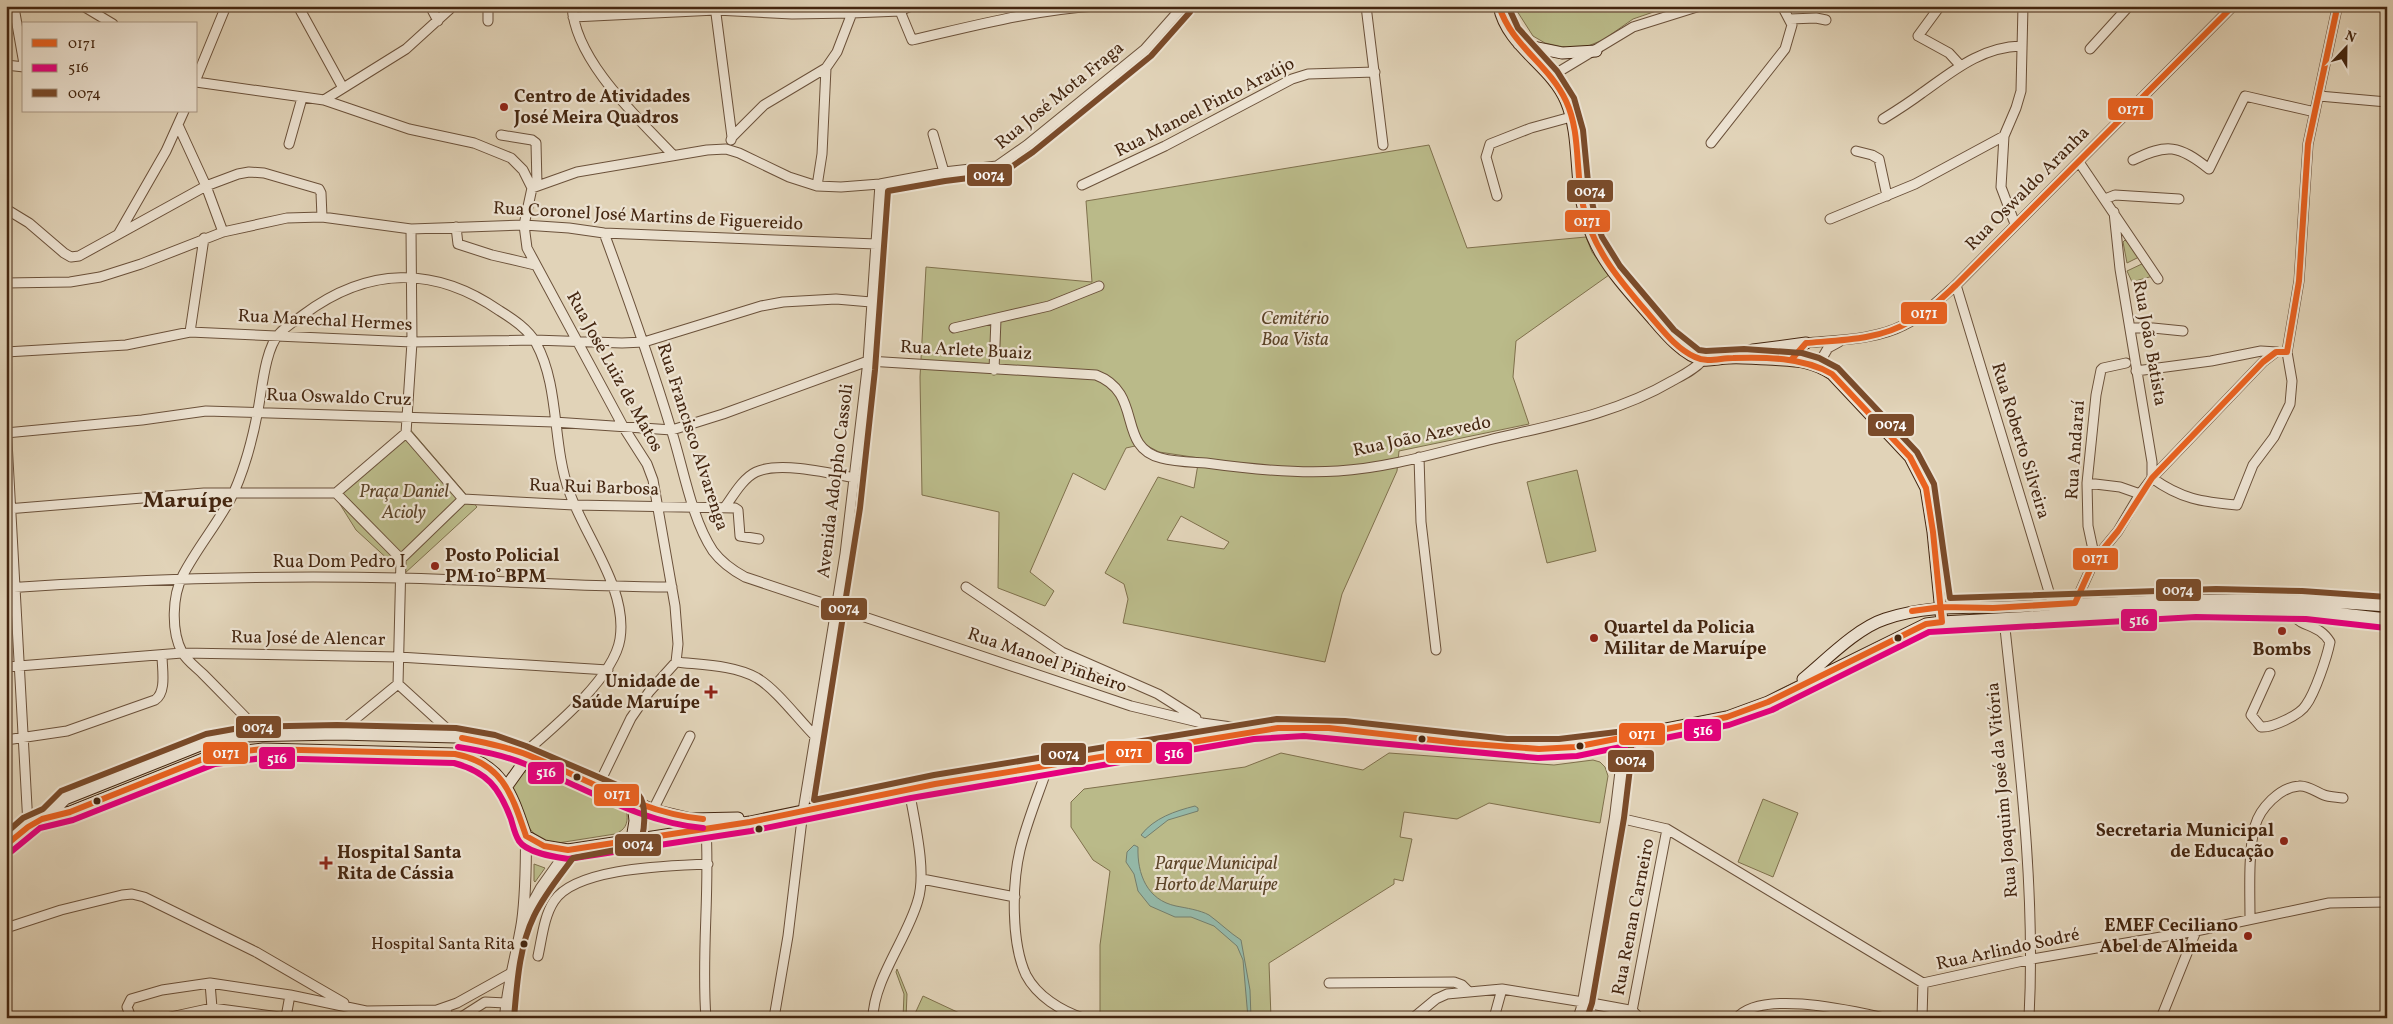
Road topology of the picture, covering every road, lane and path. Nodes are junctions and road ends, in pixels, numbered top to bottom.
1 (83, 6) edge
2 (226, 6) edge
3 (298, 6) edge
4 (430, 6) edge
5 (488, 6) edge
6 (572, 6) edge
7 (910, 6) edge
8 (1096, 6) edge
9 (1183, 6) edge
10 (1366, 6) edge
11 (1499, 6) edge
12 (1700, 6) edge
13 (1782, 6) edge
14 (1940, 6) edge
15 (2023, 6) edge
16 (2129, 6) edge
17 (2233, 6) edge
18 (2335, 6) edge
19 (716, 8) edge
20 (450, 9) dead end
21 (856, 11) edge
22 (900, 11) junction
23 (16, 13) dead end
24 (573, 17) junction
25 (1790, 19) junction
26 (1826, 20) dead end
27 (438, 21) junction
28 (488, 21) dead end
29 (110, 22) edge
30 (1519, 44) junction
31 (2021, 46) junction
32 (2090, 49) dead end
33 (1596, 51) junction
34 (22, 52) edge
35 (6, 65) edge
36 (22, 65) edge
37 (1960, 65) junction
38 (198, 67) edge
39 (826, 68) junction
40 (1375, 72) junction
41 (1550, 77) junction
42 (198, 80) edge
43 (343, 88) junction
44 (2319, 96) junction
45 (302, 98) junction
46 (324, 100) junction
47 (2387, 102) edge
48 (184, 112) edge
49 (2315, 112) junction
50 (1571, 118) junction
51 (1883, 119) dead end
52 (178, 125) junction
53 (933, 134) dead end
54 (502, 135) dead end
55 (2004, 136) junction
56 (732, 137) junction
57 (1711, 143) dead end
58 (289, 144) dead end
59 (1383, 146) dead end
60 (726, 149) junction
61 (1856, 151) dead end
62 (673, 155) junction
63 (2132, 160) dead end
64 (2079, 162) junction
65 (944, 172) junction
66 (880, 184) junction
67 (1082, 185) dead end
68 (206, 186) junction
69 (534, 186) junction
70 (817, 186) junction
71 (1497, 196) dead end
72 (1887, 196) junction
73 (2106, 199) junction
74 (2179, 199) dead end
75 (6, 209) edge
76 (2114, 212) junction
77 (322, 217) junction
78 (1830, 219) dead end
79 (2015, 224) junction
80 (524, 225) junction
81 (456, 227) junction
82 (411, 229) junction
83 (223, 232) junction
84 (119, 233) junction
85 (604, 234) junction
86 (204, 238) junction
87 (876, 244) junction
88 (534, 265) junction
89 (410, 277) junction
90 (2158, 279) dead end
91 (6, 283) edge
92 (1956, 285) junction
93 (1099, 286) dead end
94 (871, 302) junction
95 (996, 319) junction
96 (954, 328) dead end
97 (2130, 328) junction
98 (190, 332) junction
99 (2183, 332) dead end
100 (277, 335) junction
101 (1846, 339) junction
102 (534, 340) junction
103 (577, 341) junction
104 (412, 342) junction
105 (644, 342) junction
106 (1806, 343) junction
107 (6, 352) edge
108 (2276, 352) junction
109 (2287, 352) junction
110 (1730, 358) junction
111 (1792, 359) junction
112 (1703, 360) junction
113 (868, 361) junction
114 (2126, 363) dead end
115 (1818, 365) junction
116 (994, 370) junction
117 (2136, 371) junction
118 (257, 412) junction
119 (409, 417) junction
120 (554, 422) junction
121 (624, 428) junction
122 (6, 430) edge
123 (672, 430) junction
124 (406, 434) junction
125 (1137, 444) joint
126 (1419, 457) junction
127 (855, 478) junction
128 (2152, 478) junction
129 (2087, 482) junction
130 (234, 492) junction
131 (336, 493) junction
132 (2140, 494) junction
133 (463, 499) junction
134 (574, 505) junction
135 (659, 506) junction
136 (694, 507) junction
137 (725, 507) junction
138 (9, 509) edge
139 (759, 539) dead end
140 (401, 559) junction
141 (2095, 559) junction
142 (181, 578) junction
143 (400, 578) junction
144 (17, 587) junction
145 (612, 587) junction
146 (672, 587) junction
147 (966, 587) dead end
148 (6, 588) edge
149 (2075, 604) junction
150 (2053, 605) junction
151 (835, 606) junction
152 (2387, 606) edge
153 (1942, 607) junction
154 (2284, 610) junction
155 (2307, 610) junction
156 (2004, 619) junction
157 (2387, 619) edge
158 (1942, 622) junction
159 (2301, 622) junction
160 (1436, 650) dead end
161 (182, 653) junction
162 (162, 656) junction
163 (399, 657) junction
164 (676, 662) junction
165 (20, 666) junction
166 (6, 667) edge
167 (608, 670) junction
168 (2270, 673) dead end
169 (398, 684) junction
170 (1786, 692) junction
171 (1202, 722) junction
172 (1253, 730) junction
173 (337, 734) junction
174 (263, 735) junction
175 (690, 736) dead end
176 (815, 736) junction
177 (25, 738) junction
178 (456, 738) junction
179 (1622, 739) junction
180 (6, 740) edge
181 (523, 754) junction
182 (535, 758) junction
183 (1048, 766) junction
184 (506, 786) junction
185 (598, 786) junction
186 (909, 789) junction
187 (2343, 798) dead end
188 (633, 801) junction
189 (653, 810) junction
190 (802, 811) junction
191 (48, 816) junction
192 (772, 817) junction
193 (1615, 817) junction
194 (28, 825) junction
195 (706, 829) junction
196 (1667, 829) junction
197 (526, 836) junction
198 (632, 839) junction
199 (6, 845) edge
200 (568, 850) junction
201 (708, 864) junction
202 (922, 879) junction
203 (1015, 896) junction
204 (2387, 902) edge
205 (2250, 918) junction
206 (522, 922) junction
207 (6, 928) edge
208 (2196, 931) junction
209 (538, 956) dead end
210 (2032, 959) junction
211 (511, 973) junction
212 (210, 983) junction
213 (1329, 983) dead end
214 (1923, 983) junction
215 (1502, 989) junction
216 (1468, 991) junction
217 (290, 995) junction
218 (1583, 1002) junction
219 (457, 1003) junction
220 (506, 1003) junction
221 (351, 1007) junction
222 (212, 1008) junction
223 (445, 1008) junction
224 (366, 1014) edge
225 (1636, 1014) edge
226 (1067, 1015) edge
227 (463, 1017) edge
228 (131, 1018) edge
229 (166, 1018) edge
230 (286, 1018) edge
231 (449, 1018) edge
232 (505, 1018) edge
233 (706, 1018) edge
234 (774, 1018) edge
235 (873, 1018) edge
236 (1083, 1018) edge
237 (1413, 1018) edge
238 (1494, 1018) edge
239 (1578, 1018) edge
240 (1737, 1018) edge
241 (1885, 1018) edge
242 (1922, 1018) edge
243 (2029, 1018) edge
244 (2161, 1018) edge

1 - 29 street
2 - 38 street
3 - 43 street
4 - 27 street
5 - 28 street
6 - 24 street
7 - 22 street
8 - 22 street
9 - 65 street, Rua José Mota Fraga
10 - 40 street
11 - 30 main road
12 - 33 street
13 - 25 street
14 - 37 street
15 - 31 street
16 - 32 street
17 - 64 street, Rua Oswaldo Aranha
18 - 44 street
19 - 21 street
19 - 24 street
19 - 56 street
20 - 27 street
21 - 22 street
21 - 39 street
23 - 34 street
24 - 62 street
25 - 26 street
25 - 57 street
27 - 43 street
30 - 33 main road
30 - 41 main road
31 - 37 street
31 - 55 street
33 - 41 street
35 - 36 street
37 - 51 street
39 - 56 street
39 - 70 street
40 - 59 street
40 - 67 street, Rua Manoel Pinto Araújo
41 - 50 main road
42 - 45 street
43 - 46 street
44 - 47 street
44 - 49 street
45 - 46 street
45 - 58 street
46 - 69 street
48 - 52 street
49 - 63 street
49 - 109 street
50 - 71 street
50 - 112 main road
52 - 68 street
52 - 84 street
53 - 65 street
54 - 69 street, Rua José Luiz de Matos
55 - 72 street
55 - 79 street
56 - 60 street
60 - 62 street, Rua José Mota Fraga
60 - 70 street, Rua José Mota Fraga
61 - 72 street
62 - 69 street, Rua José Mota Fraga
64 - 73 street
64 - 79 street, Rua Oswaldo Aranha
65 - 66 street, Rua José Mota Fraga
66 - 70 street, Rua José Mota Fraga
66 - 87 street, Avenida Adolpho Cassoli
68 - 77 street
68 - 83 street
68 - 84 street
69 - 80 street, Rua José Luiz de Matos
72 - 78 street
73 - 74 street
73 - 76 street
75 - 84 street
76 - 90 street
76 - 97 street, Rua João Batista
77 - 82 street, Rua Coronel José Martins de Figuereido
77 - 83 street, Rua Coronel José Martins de Figuereido
79 - 92 street, Rua Oswaldo Aranha
80 - 81 street, Rua Coronel José Martins de Figuereido
80 - 85 street, Rua Coronel José Martins de Figuereido
80 - 88 street, Rua José Luiz de Matos
81 - 82 street, Rua Coronel José Martins de Figuereido
81 - 88 street
82 - 89 street
83 - 86 street, Rua Coronel José Martins de Figuereido
85 - 87 street, Rua Coronel José Martins de Figuereido
85 - 105 street, Rua Francisco Alvarenga
86 - 91 street, Rua Coronel José Martins de Figuereido
86 - 98 street
87 - 94 street, Avenida Adolpho Cassoli
88 - 103 street, Rua José Luiz de Matos
89 - 100 street
89 - 102 street
89 - 104 street
92 - 101 street, Rua Oswaldo Aranha
92 - 150 street, Rua Roberto Silveira
93 - 95 street
94 - 105 street, Rua Marechal Hermes
94 - 113 street, Avenida Adolpho Cassoli
95 - 96 street
95 - 116 street
97 - 99 street
97 - 117 street, Rua João Batista
98 - 100 street, Rua Marechal Hermes
98 - 107 street, Rua Marechal Hermes
100 - 104 street, Rua Marechal Hermes
100 - 118 street
101 - 106 street, Rua Oswaldo Aranha
101 - 115 street, Rua Oswaldo Aranha
102 - 103 street, Rua Marechal Hermes
102 - 104 street, Rua Marechal Hermes
102 - 120 street
103 - 105 street, Rua Marechal Hermes
103 - 121 street, Rua José Luiz de Matos
104 - 119 street
105 - 123 street, Rua Francisco Alvarenga
106 - 110 main road
106 - 111 street
108 - 109 street
108 - 117 street
108 - 128 street
109 - 128 street
110 - 111 main road
110 - 112 main road
111 - 115 main road
112 - 126 street, Rua João Azevedo
113 - 116 street, Rua Arlete Buaiz
113 - 123 street, Rua Arlete Buaiz
113 - 127 street, Avenida Adolpho Cassoli
114 - 129 street, Rua Andaraí
115 - 153 main road
116 - 125 street, Rua Arlete Buaiz
117 - 128 street, Rua João Batista
118 - 119 street, Rua Oswaldo Cruz
118 - 122 street, Rua Oswaldo Cruz
118 - 130 street
119 - 120 street, Rua Oswaldo Cruz
119 - 124 street
120 - 121 street, Rua Oswaldo Cruz
120 - 134 street
121 - 123 street, Rua Oswaldo Cruz
121 - 135 street, Rua José Luiz de Matos
122 - 138 street
123 - 136 street, Rua Francisco Alvarenga
124 - 131 street
124 - 133 street
125 - 126 street, Rua João Azevedo
126 - 160 street
127 - 137 street
127 - 151 street, Avenida Adolpho Cassoli
128 - 132 street
129 - 132 street
129 - 141 street, Rua Andaraí
130 - 131 street
130 - 138 street
130 - 142 street
131 - 140 street
132 - 141 street
133 - 134 street, Rua Rui Barbosa
133 - 140 street
134 - 135 street, Rua Rui Barbosa
134 - 145 street
135 - 136 street, Rua Rui Barbosa
135 - 146 street, Rua José Luiz de Matos
136 - 137 street, Rua Rui Barbosa
136 - 151 street, Rua Francisco Alvarenga
137 - 139 street
138 - 144 street
140 - 143 street
141 - 149 street
142 - 143 street, Rua Dom Pedro I
142 - 144 street, Rua Dom Pedro I
142 - 161 street
143 - 145 street, Rua Dom Pedro I
143 - 163 street
144 - 148 street, Rua Dom Pedro I
144 - 165 street
145 - 146 street, Rua Dom Pedro I
145 - 167 street
146 - 164 street, Rua José Luiz de Matos
147 - 171 street
149 - 150 main road
149 - 152 main road
150 - 153 main road
151 - 171 street, Rua Manoel Pinheiro
151 - 176 street, Avenida Adolpho Cassoli
153 - 158 main road
153 - 170 main road
154 - 155 main road
154 - 156 main road
154 - 159 street
155 - 157 main road
155 - 159 street
156 - 158 main road
156 - 210 street, Rua Joaquim José da Vitória
158 - 170 main road
159 - 168 street
161 - 162 street, Rua José de Alencar
161 - 163 street, Rua José de Alencar
161 - 174 street
162 - 165 street, Rua José de Alencar
162 - 177 street
163 - 167 street, Rua José de Alencar
163 - 169 street
164 - 176 street
164 - 185 street
165 - 166 street, Rua José de Alencar
165 - 177 street
167 - 181 street
169 - 173 street
169 - 178 street
170 - 179 main road
171 - 172 street, Rua Manoel Pinheiro
172 - 179 main road
172 - 183 main road
173 - 174 main road
173 - 178 main road
174 - 191 main road
175 - 189 street
176 - 190 street, Avenida Adolpho Cassoli
177 - 180 street
177 - 194 street
178 - 181 main road
179 - 193 street, Rua Renan Carneiro
181 - 182 main road
182 - 184 main road
182 - 185 main road
183 - 186 main road
183 - 203 street
184 - 191 main road
184 - 197 main road
185 - 188 main road
186 - 190 main road
186 - 202 street
187 - 205 street
188 - 189 main road
188 - 198 main road
189 - 192 main road
190 - 192 main road
190 - 234 street, Avenida Adolpho Cassoli
191 - 194 main road
192 - 195 main road
193 - 196 street, Rua Arlindo Sodré
193 - 218 street, Rua Renan Carneiro
194 - 199 main road
195 - 198 main road
195 - 201 street
196 - 214 street, Rua Arlindo Sodré
196 - 225 street, Rua Renan Carneiro
197 - 200 main road
197 - 206 street
198 - 200 main road
200 - 206 street
201 - 209 street
201 - 233 street
202 - 203 street
202 - 235 street
203 - 226 street
204 - 205 street, Rua Arlindo Sodré
205 - 208 street, Rua Arlindo Sodré
206 - 211 street
207 - 221 street
208 - 210 street, Rua Arlindo Sodré
208 - 244 street
210 - 214 street, Rua Arlindo Sodré
210 - 243 street, Rua Joaquim José da Vitória
211 - 219 street
211 - 220 street
212 - 217 street
212 - 222 street
212 - 228 street
213 - 216 street
214 - 242 street
215 - 216 street
215 - 218 street
215 - 238 street
216 - 237 street
217 - 221 street
217 - 230 street
218 - 225 street
218 - 239 street
219 - 223 street
219 - 227 street
220 - 227 street
220 - 232 street
221 - 224 street
222 - 229 street
222 - 230 street
223 - 224 street
223 - 231 street
226 - 236 street
240 - 241 street

